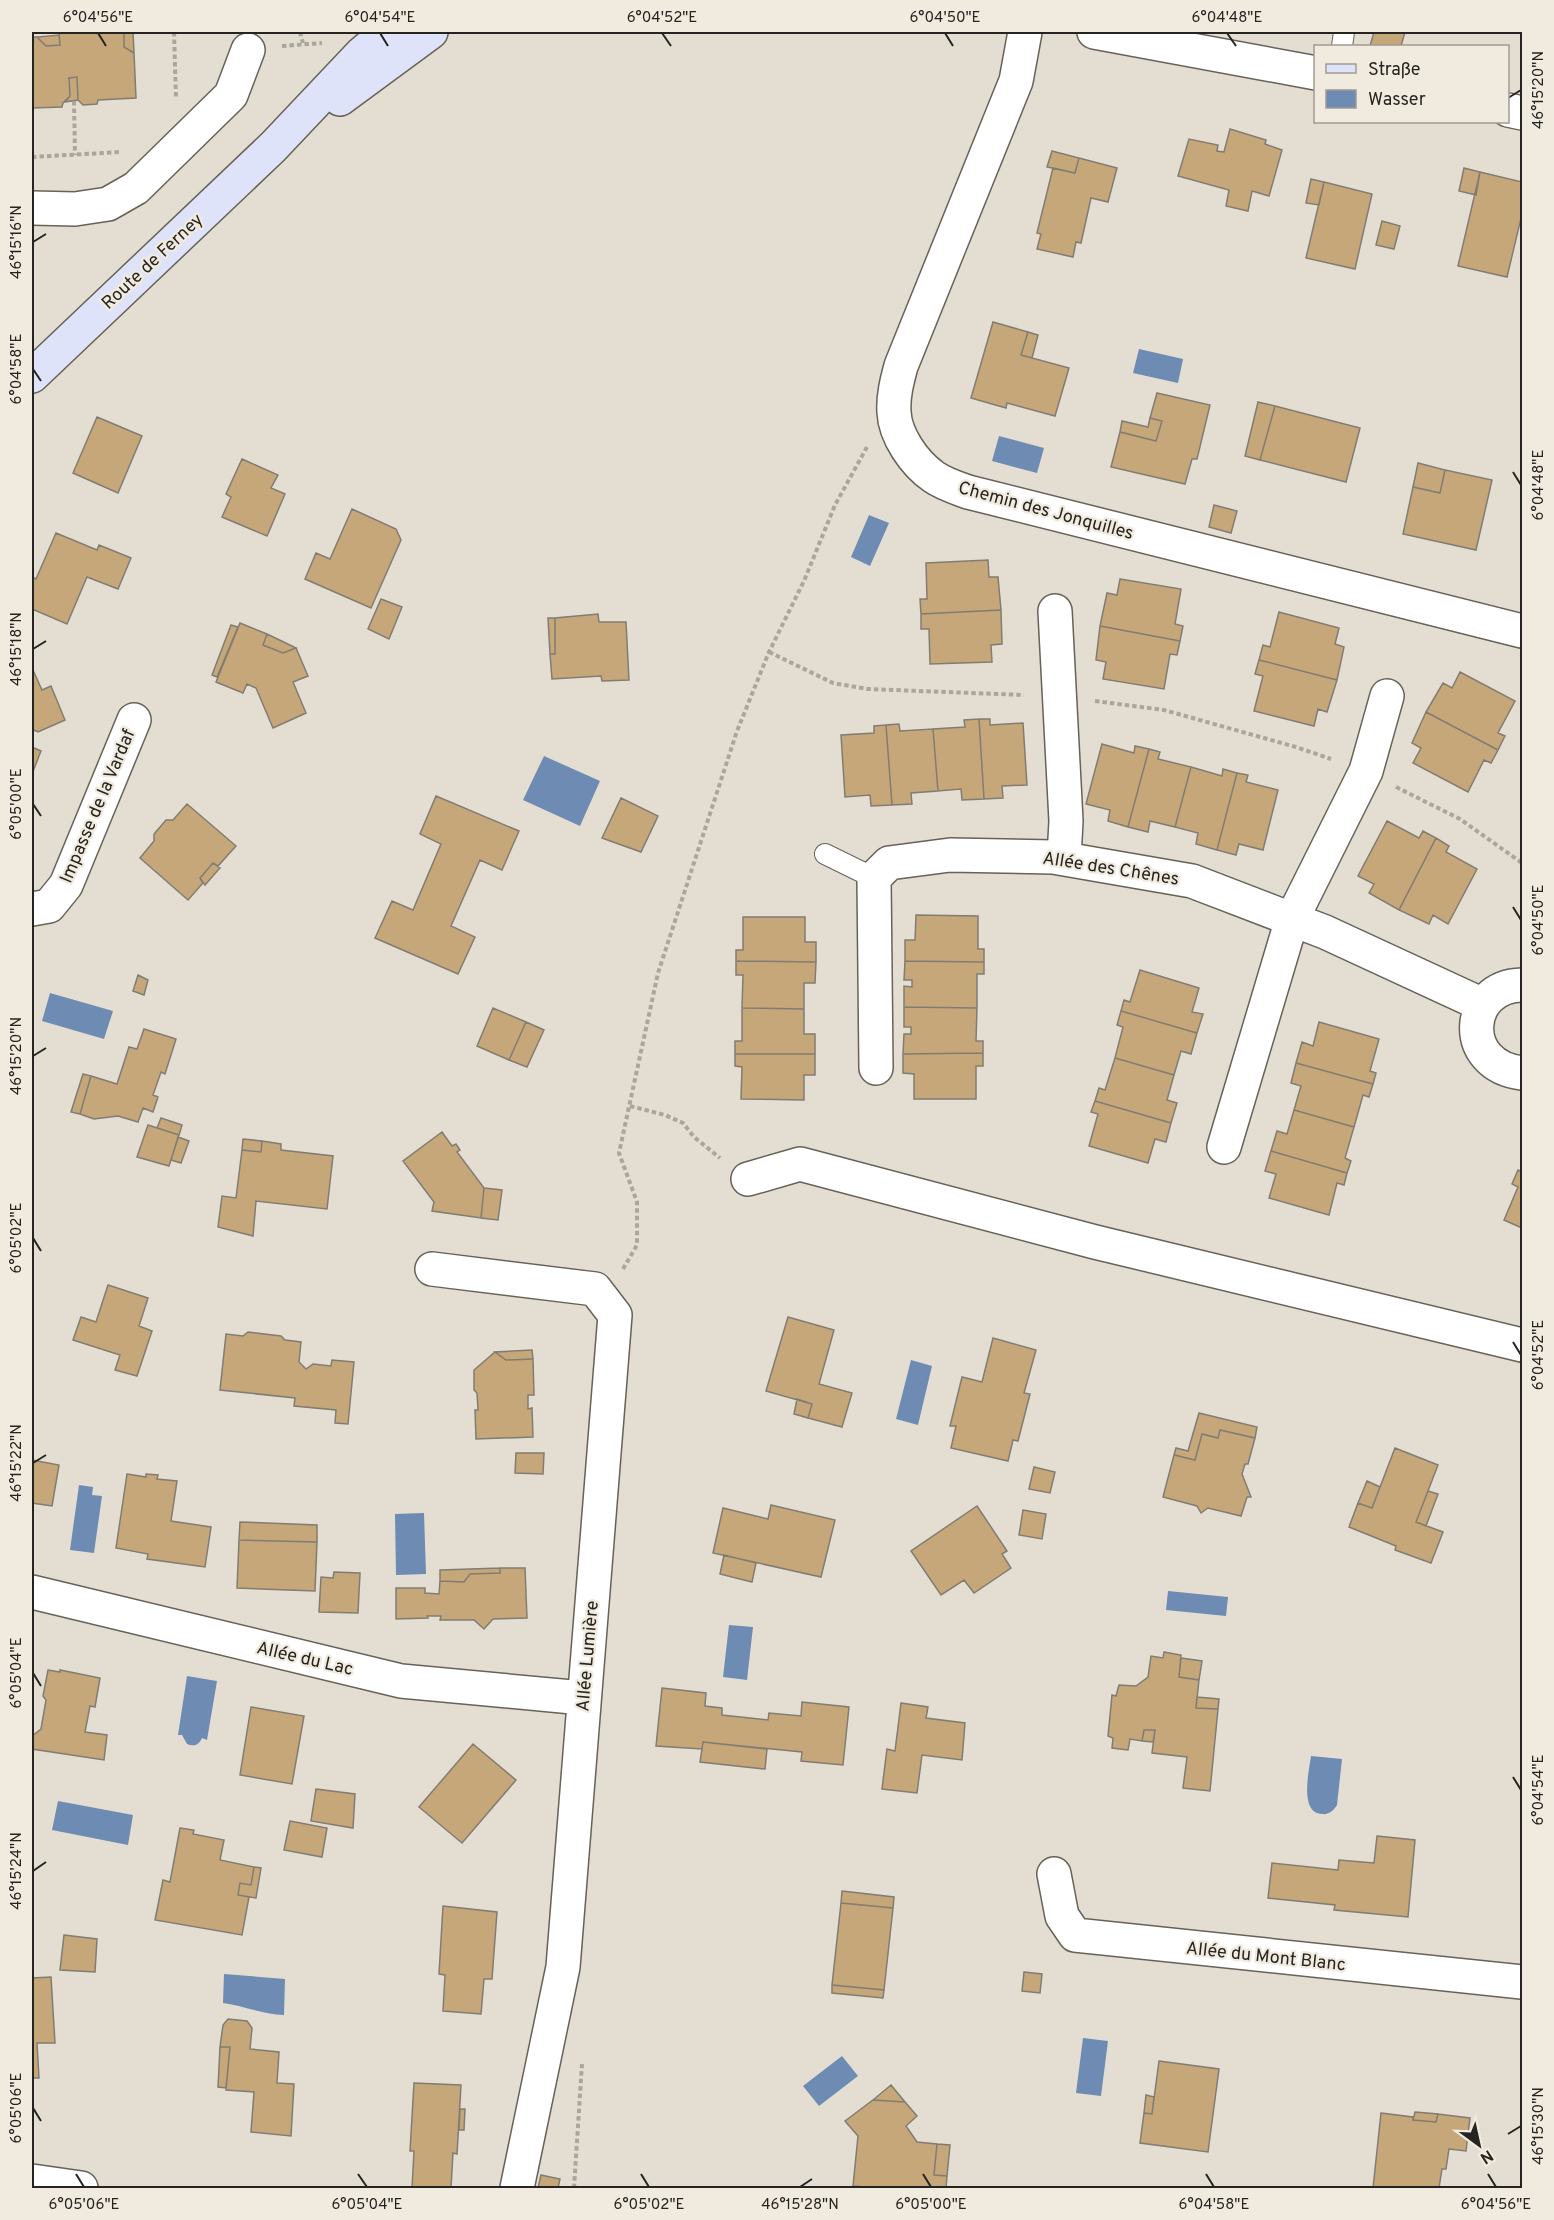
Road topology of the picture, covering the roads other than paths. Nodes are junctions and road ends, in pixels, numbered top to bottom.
1 (387, 32) edge
2 (431, 32) edge
3 (1026, 32) edge
4 (1094, 32) edge
5 (248, 50) road end
6 (1314, 73) edge
7 (273, 147) junction
8 (32, 208) edge
9 (32, 376) edge
10 (1054, 611) dead end
11 (1522, 631) edge
12 (1387, 696) dead end
13 (134, 720) dead end
14 (825, 854) dead end
15 (1064, 858) junction
16 (874, 878) junction
17 (32, 909) edge
18 (1292, 919) junction
19 (1522, 985) edge
20 (1483, 1005) junction
21 (876, 1068) dead end
22 (1522, 1073) edge
23 (1224, 1147) dead end
24 (748, 1179) road end
25 (432, 1269) dead end
26 (1522, 1345) edge
27 (32, 1593) edge
28 (583, 1698) junction
29 (1054, 1874) dead end
30 (1522, 1982) edge
31 (32, 2181) edge
32 (81, 2188) edge
33 (517, 2188) edge

1 - 7 main road, Route de Ferney
2 - 7 main road, Route de Ferney
3 - 11 street, Chemin des Jonquilles
4 - 6 street
5 - 8 street
7 - 9 main road, Route de Ferney
10 - 15 street
12 - 18 street
13 - 17 street, Impasse de la Vardaf
14 - 16 lane
15 - 16 street, Allée des Chênes
15 - 18 street, Allée des Chênes
16 - 21 street
18 - 20 street, Allée des Chênes
18 - 23 street
19 - 20 street
20 - 22 street
24 - 26 street
25 - 28 street, Allée Lumière
27 - 28 street, Allée du Lac
28 - 33 street, Allée Lumière
29 - 30 street, Allée du Mont Blanc
31 - 32 street

